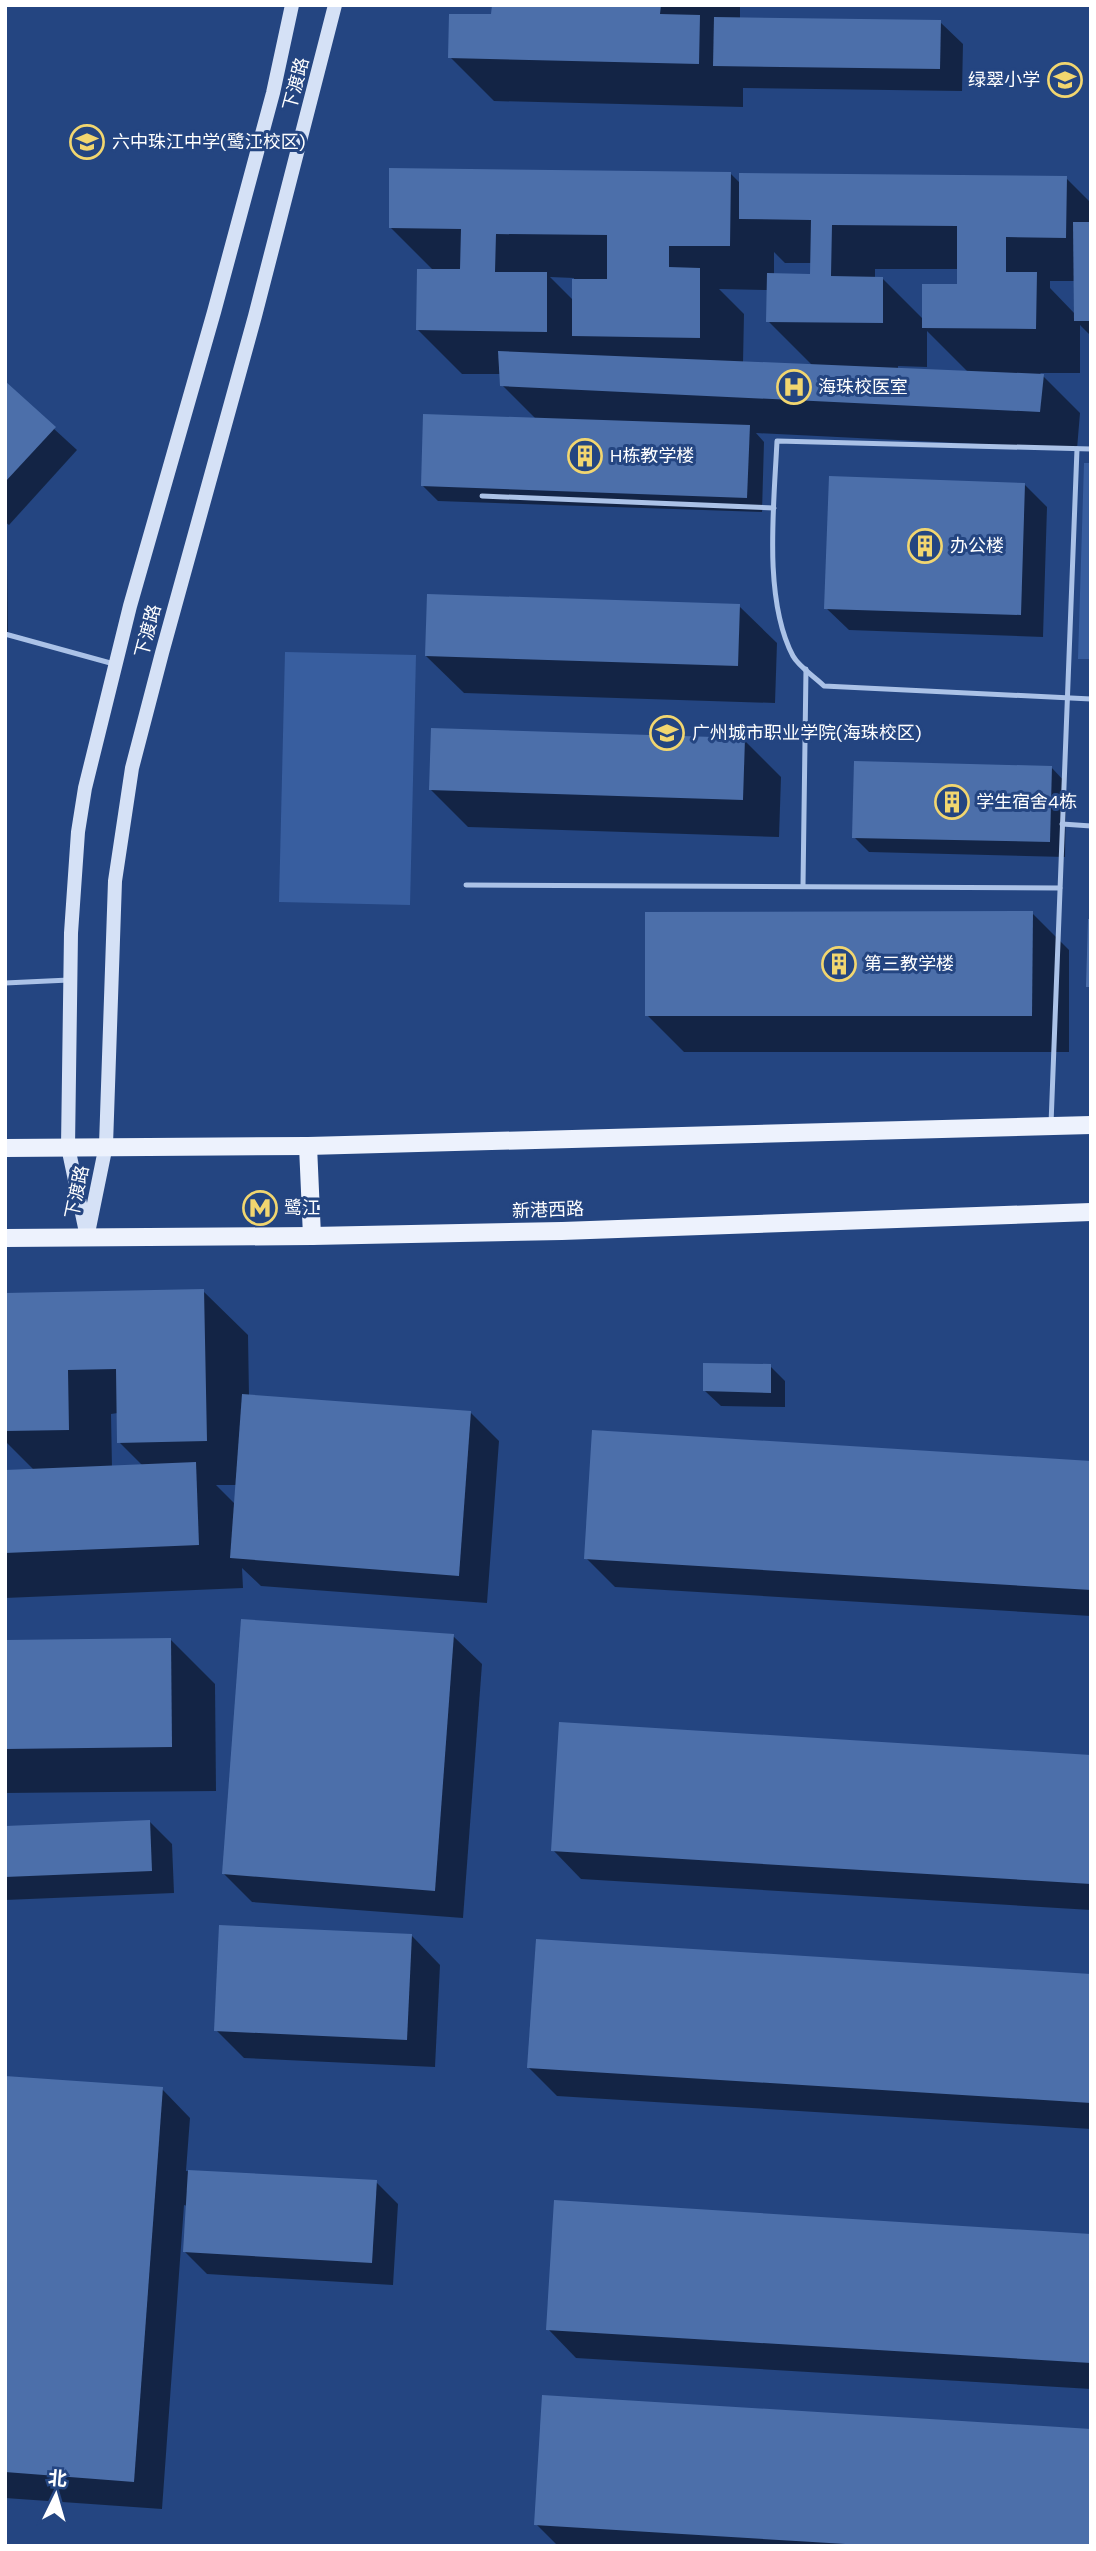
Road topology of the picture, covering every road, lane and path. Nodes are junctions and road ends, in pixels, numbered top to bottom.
1 (292, 5) edge
2 (335, 5) edge
3 (1077, 449) junction
4 (1091, 449) edge
5 (481, 496) dead end
6 (774, 508) junction
7 (5, 634) edge
8 (115, 664) junction
9 (806, 669) junction
10 (1068, 697) junction
11 (1091, 699) edge
12 (1062, 824) junction
13 (1091, 825) edge
14 (466, 885) dead end
15 (803, 886) junction
16 (1060, 888) junction
17 (70, 980) junction
18 (5, 983) edge
19 (1091, 1125) edge
20 (1051, 1126) junction
21 (106, 1146) junction
22 (308, 1146) junction
23 (68, 1147) junction
24 (5, 1148) edge
25 (1091, 1212) edge
26 (312, 1236) junction
27 (87, 1237) junction
28 (5, 1238) edge

1 - 8 main road, 下渡路
2 - 21 main road, 下渡路
3 - 4 lane
3 - 6 lane
3 - 10 lane
5 - 6 lane
6 - 9 lane
7 - 8 lane
8 - 17 main road, 下渡路
9 - 10 lane
9 - 15 lane
10 - 11 lane
10 - 12 lane
12 - 13 lane
12 - 16 lane
14 - 15 lane
15 - 16 lane
16 - 20 lane
17 - 18 lane
17 - 23 main road, 下渡路
19 - 20 main road
20 - 22 main road
21 - 22 main road
21 - 23 main road
21 - 27 main road, 下渡路
22 - 26 main road
23 - 24 main road
23 - 27 main road, 下渡路
25 - 26 main road, 新港西路
26 - 27 main road, 新港西路
27 - 28 main road, 新港西路

